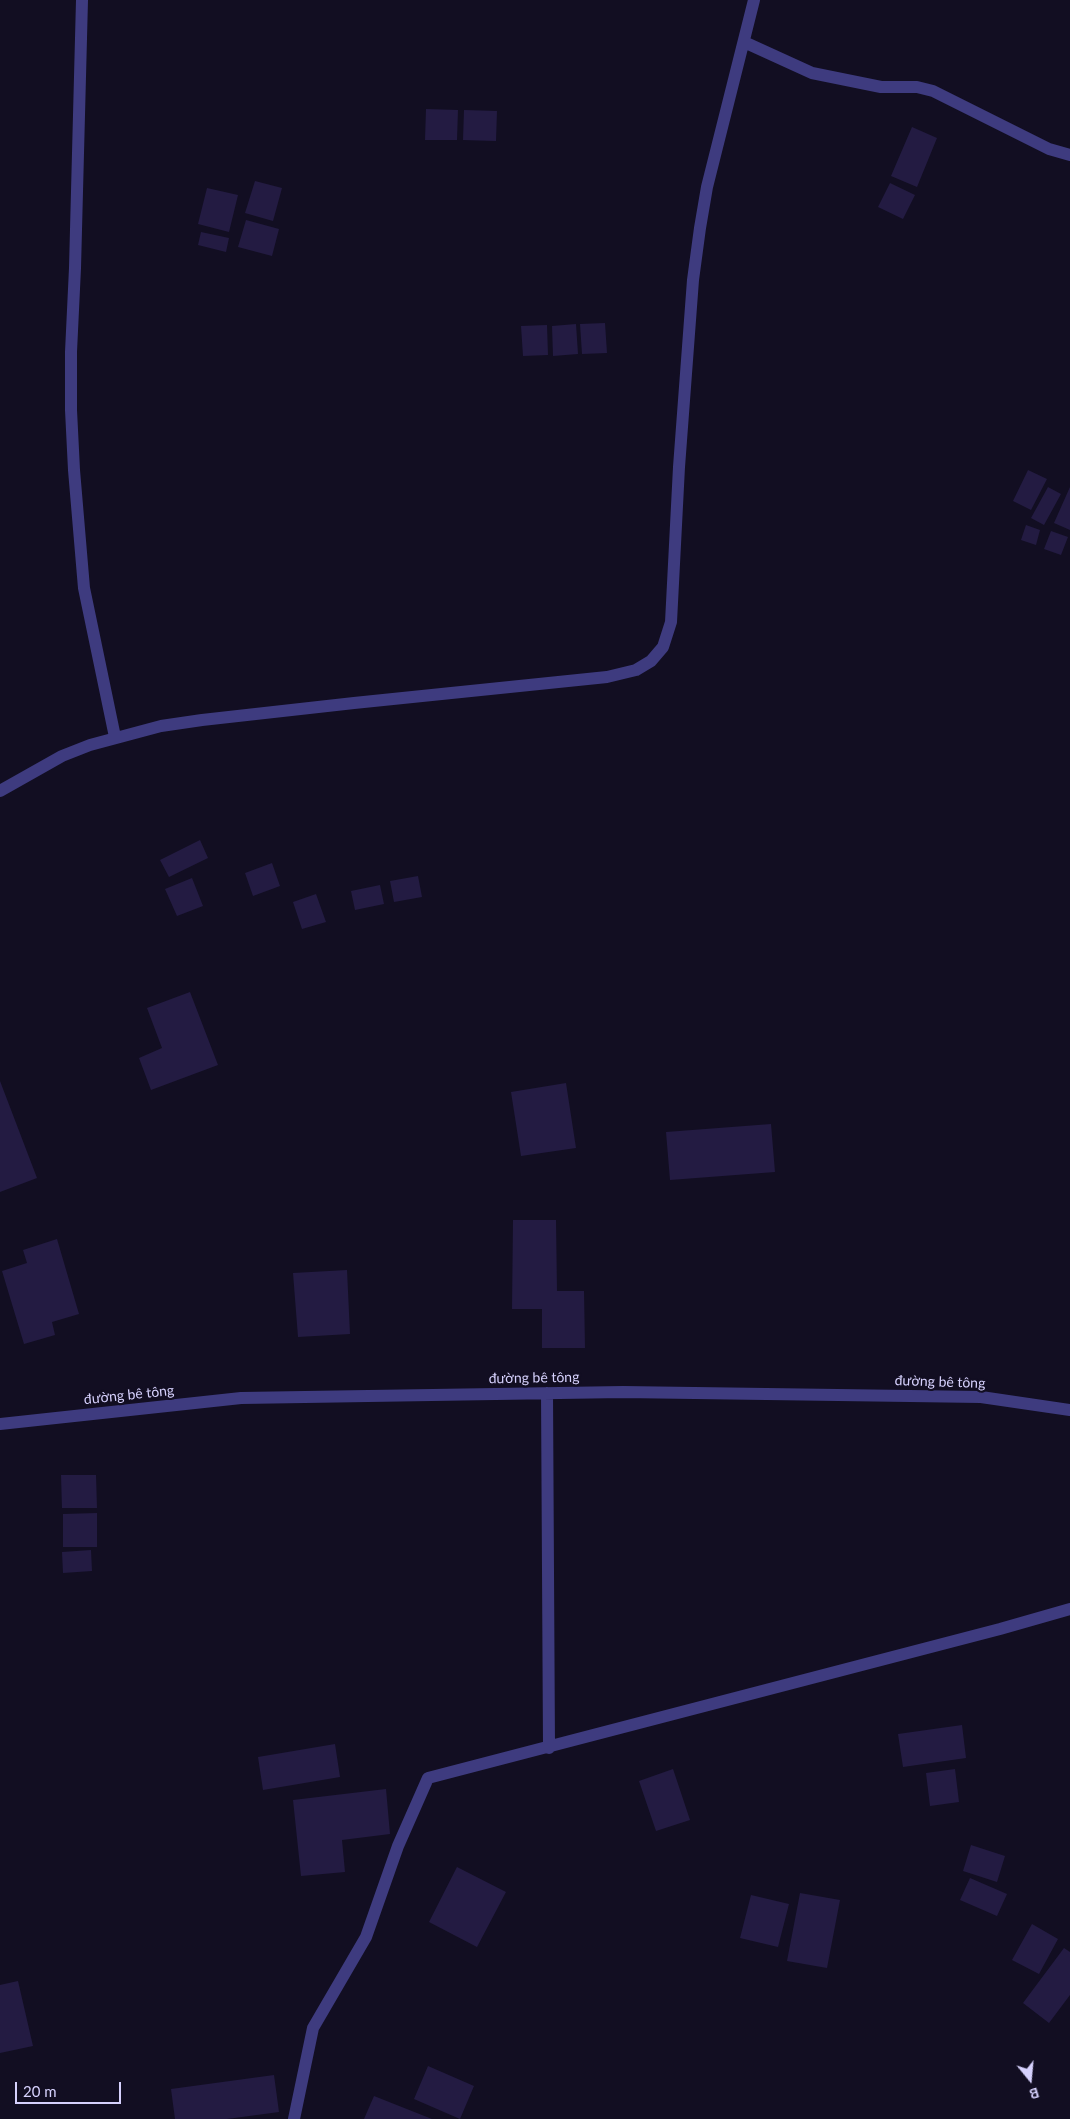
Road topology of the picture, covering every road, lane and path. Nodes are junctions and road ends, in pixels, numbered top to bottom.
1 (82, 0) edge
2 (754, 0) edge
3 (744, 42) junction
4 (1070, 156) edge
5 (115, 737) junction
6 (0, 791) edge
7 (546, 1393) junction
8 (1070, 1410) edge
9 (0, 1424) edge
10 (1070, 1608) edge
11 (549, 1748) junction
12 (294, 2119) edge

1 - 5 street
2 - 3 street
3 - 4 street
3 - 5 street
5 - 6 street
7 - 8 street, đường bê tông
7 - 9 street, đường bê tông
7 - 11 street
10 - 11 street
11 - 12 street

